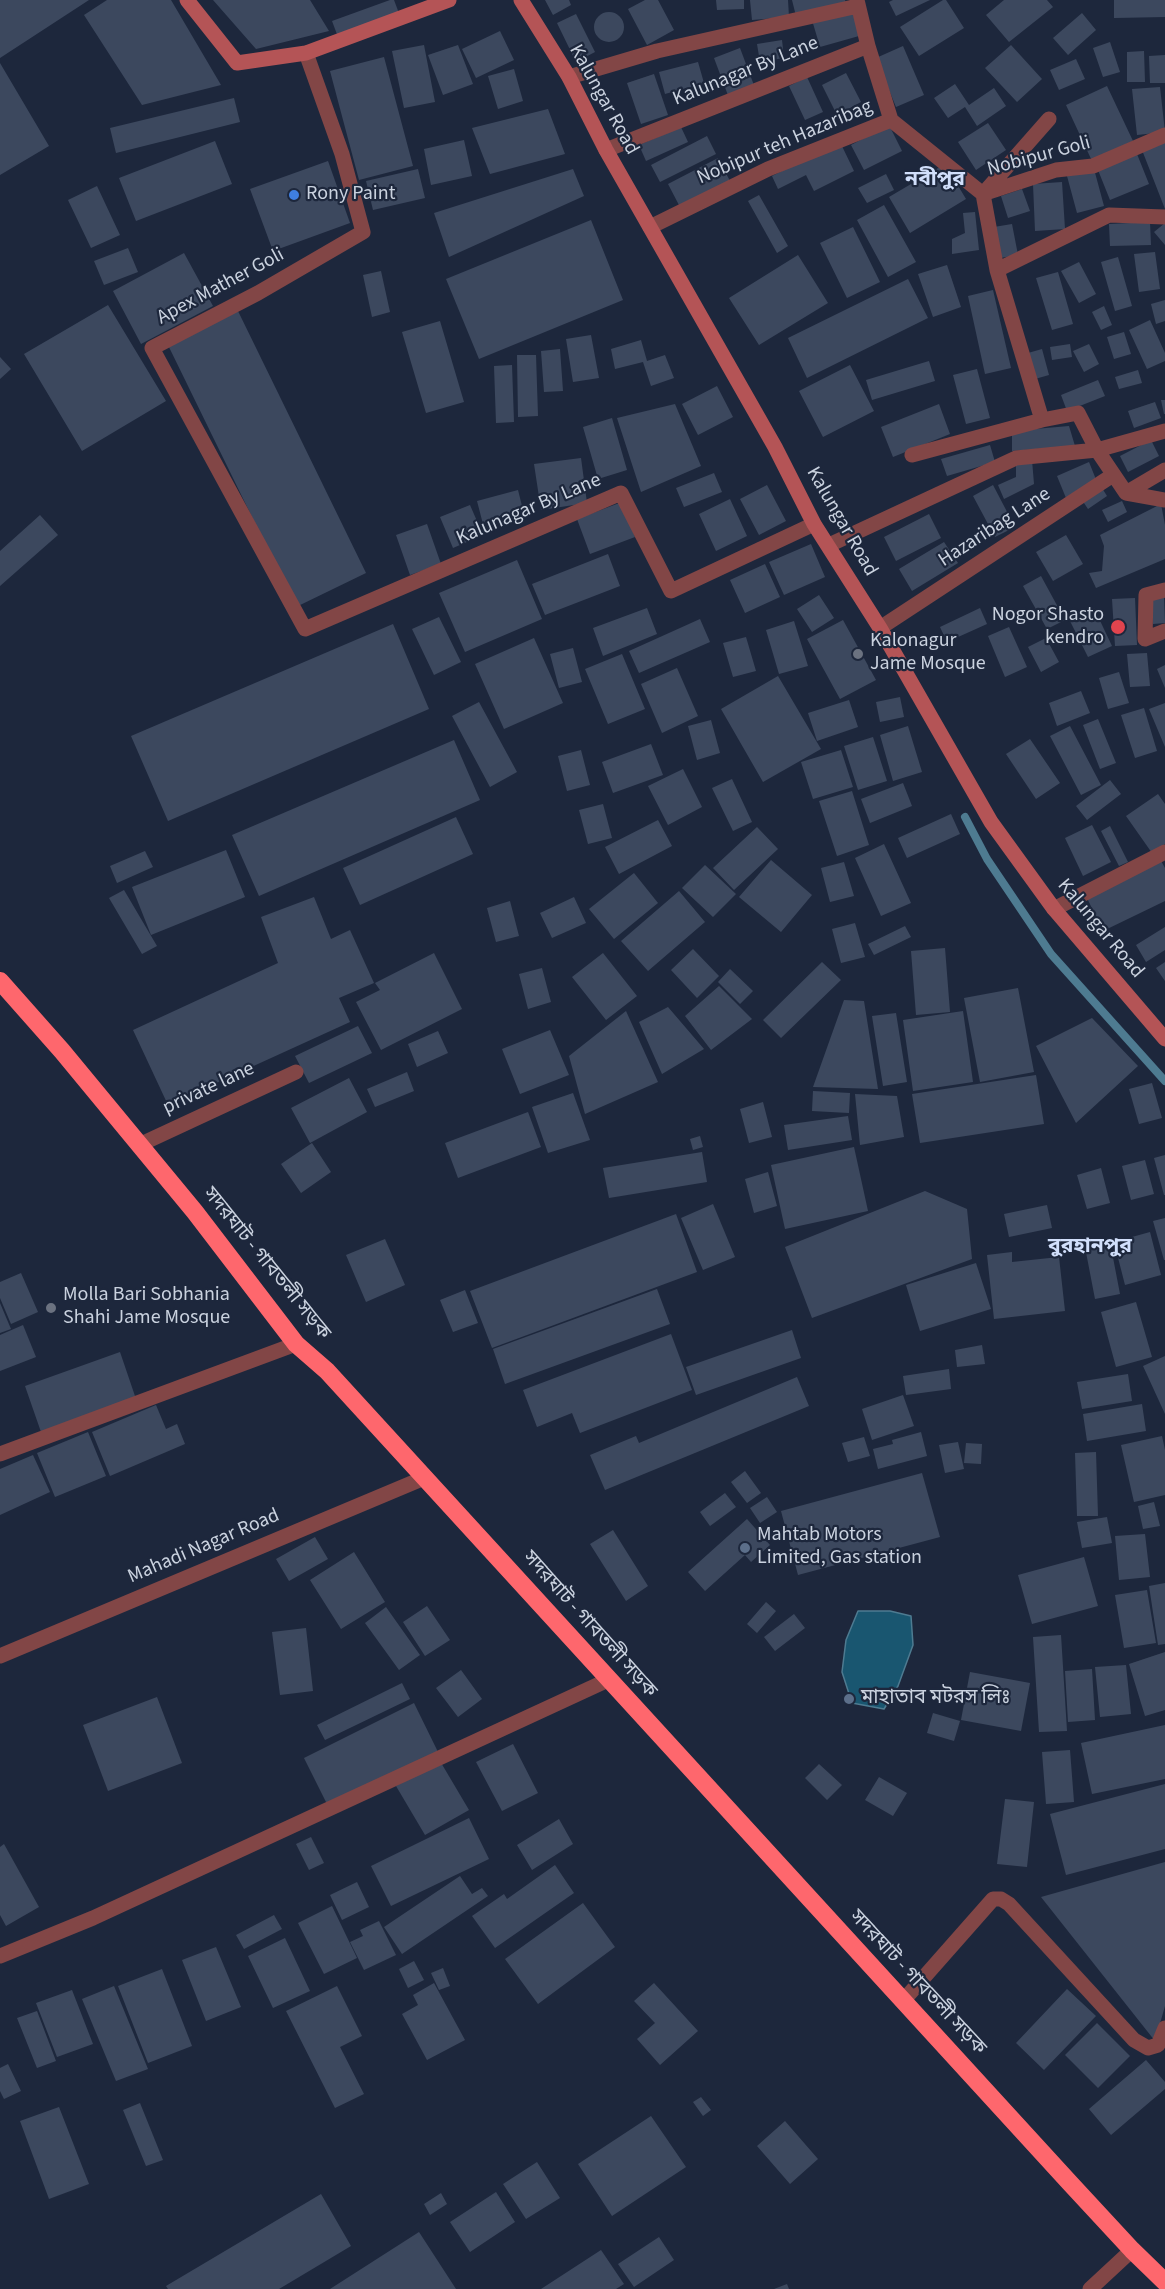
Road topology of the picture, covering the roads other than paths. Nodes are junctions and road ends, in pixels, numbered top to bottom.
1 (187, 0) edge
2 (449, 0) edge
3 (521, 0) edge
4 (857, 3) edge
5 (868, 46) junction
6 (306, 53) junction
7 (569, 77) junction
8 (1049, 119) dead end
9 (891, 120) junction
10 (1165, 135) edge
11 (606, 150) junction
12 (983, 194) junction
13 (1165, 217) edge
14 (651, 227) junction
15 (997, 270) junction
16 (1042, 420) junction
17 (1165, 431) edge
18 (1097, 450) junction
19 (912, 455) dead end
20 (1165, 470) edge
21 (1113, 475) junction
22 (1126, 493) junction
23 (1165, 500) edge
24 (814, 524) junction
25 (829, 545) junction
26 (1165, 590) edge
27 (880, 628) junction
28 (305, 629) joint
29 (1165, 631) edge
30 (1165, 852) edge
31 (1054, 909) junction
32 (0, 981) edge
33 (1165, 1039) edge
34 (296, 1072) dead end
35 (139, 1145) junction
36 (296, 1344) junction
37 (0, 1454) edge
38 (424, 1478) junction
39 (0, 1656) edge
40 (608, 1680) junction
41 (0, 1956) edge
42 (903, 2001) junction
43 (1165, 2029) edge
44 (1132, 2250) junction
45 (1165, 2282) edge
46 (1090, 2289) edge

1 - 6 street
2 - 6 street
3 - 7 street, Kalungar Road
4 - 5 street
4 - 7 street
5 - 9 street
5 - 11 street, Kalunagar By Lane
6 - 28 street, Apex Mather Goli
7 - 11 street, Kalungar Road
8 - 12 street, Nobipur Goli
9 - 12 street, Nobipur teh Hazaribag
9 - 14 street, Nobipur teh Hazaribag
10 - 12 street, Nobipur Goli
11 - 14 street, Kalungar Road
12 - 15 street
13 - 15 street
14 - 24 street, Kalungar Road
15 - 16 street
16 - 18 street
16 - 19 street
17 - 18 street
18 - 21 street
18 - 25 street
20 - 22 street
21 - 22 street
21 - 27 street, Hazaribag Lane
22 - 23 street
24 - 25 street, Kalungar Road
24 - 28 street, Kalunagar By Lane
25 - 27 street, Kalungar Road
26 - 29 street
27 - 31 street, Kalungar Road
30 - 31 street
31 - 33 street, Kalungar Road
32 - 35 highway, সদরঘাট - গাবতলী সড়ক
34 - 35 street, private lane
35 - 36 highway, সদরঘাট - গাবতলী সড়ক
36 - 37 street
36 - 38 highway, সদরঘাট - গাবতলী সড়ক
38 - 39 street, Mahadi Nagar Road
38 - 40 highway, সদরঘাট - গাবতলী সড়ক
40 - 41 street
40 - 42 highway, সদরঘাট - গাবতলী সড়ক
42 - 43 street
42 - 44 highway, সদরঘাট - গাবতলী সড়ক
44 - 45 highway, সদরঘাট - গাবতলী সড়ক
44 - 46 street

